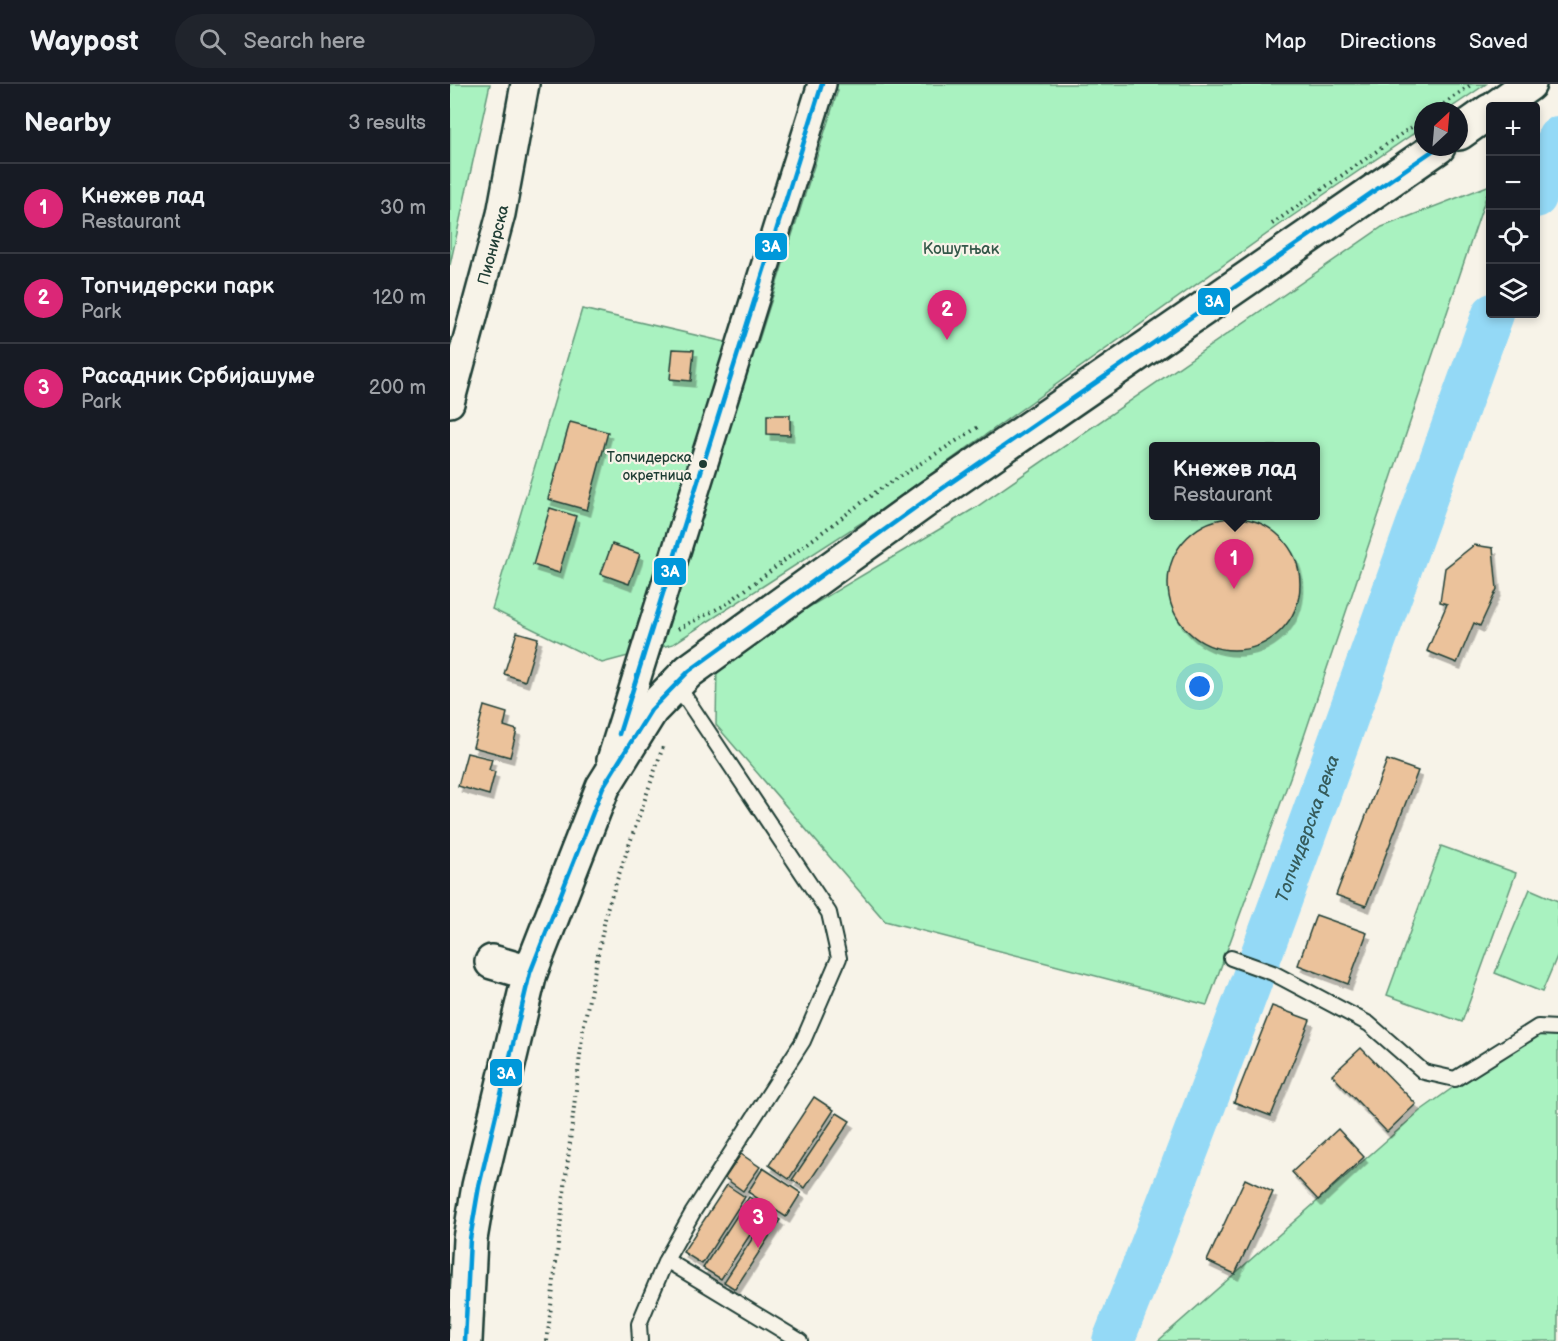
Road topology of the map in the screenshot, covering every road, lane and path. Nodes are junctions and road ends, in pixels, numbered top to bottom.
1 (525, 84) edge
2 (822, 84) edge
3 (1472, 84) edge
4 (1530, 84) edge
5 (1447, 102) edge
6 (1504, 102) edge
7 (1486, 114) edge
8 (1414, 125) edge
9 (1468, 127) edge
10 (1425, 156) edge
11 (1270, 226) dead end
12 (450, 404) edge
13 (989, 420) dead end
14 (648, 644) junction
15 (675, 683) junction
16 (667, 736) dead end
17 (603, 786) junction
18 (1231, 958) dead end
19 (492, 962) dead end
20 (530, 973) junction
21 (1558, 1028) edge
22 (666, 1260) junction
23 (465, 1341) edge
24 (547, 1341) edge
25 (640, 1341) edge
26 (800, 1341) edge

1 - 12 street, Пионирска
2 - 14 street
3 - 5 path
4 - 6 main road
7 - 9 main road
8 - 11 path
10 - 15 main road
13 - 14 path
14 - 17 street
15 - 17 main road
15 - 22 lane
16 - 24 path
17 - 20 main road
18 - 21 lane
19 - 20 main road
20 - 23 main road
22 - 25 lane
22 - 26 lane

